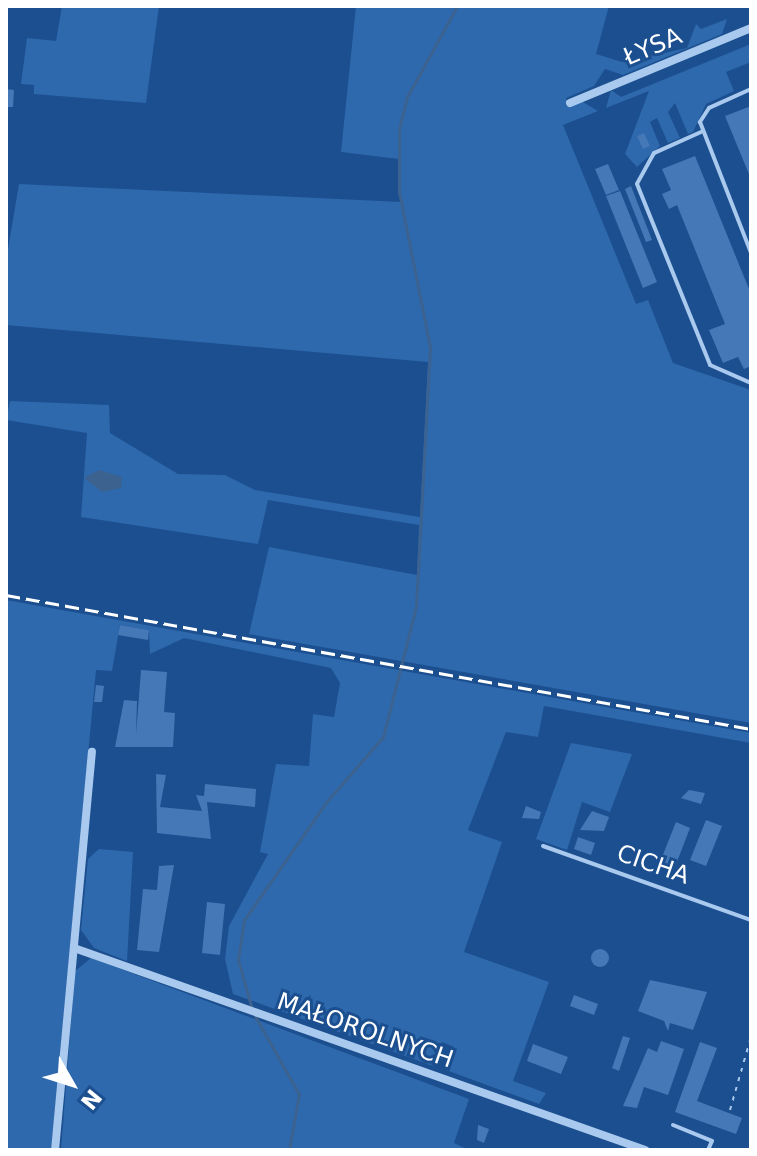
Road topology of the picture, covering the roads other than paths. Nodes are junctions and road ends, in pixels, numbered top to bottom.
1 (751, 28) edge
2 (751, 89) edge
3 (570, 103) dead end
4 (701, 132) junction
5 (751, 253) edge
6 (751, 383) edge
7 (92, 752) dead end
8 (543, 846) dead end
9 (751, 920) edge
10 (74, 948) junction
11 (673, 1125) dead end
12 (55, 1150) edge
13 (645, 1150) edge
14 (708, 1150) edge

1 - 3 street, ŁYSA
2 - 4 lane
4 - 5 lane
4 - 6 lane
7 - 10 street
8 - 9 lane, CICHA
10 - 12 street
10 - 13 street, MAŁOROLNYCH
11 - 14 lane

